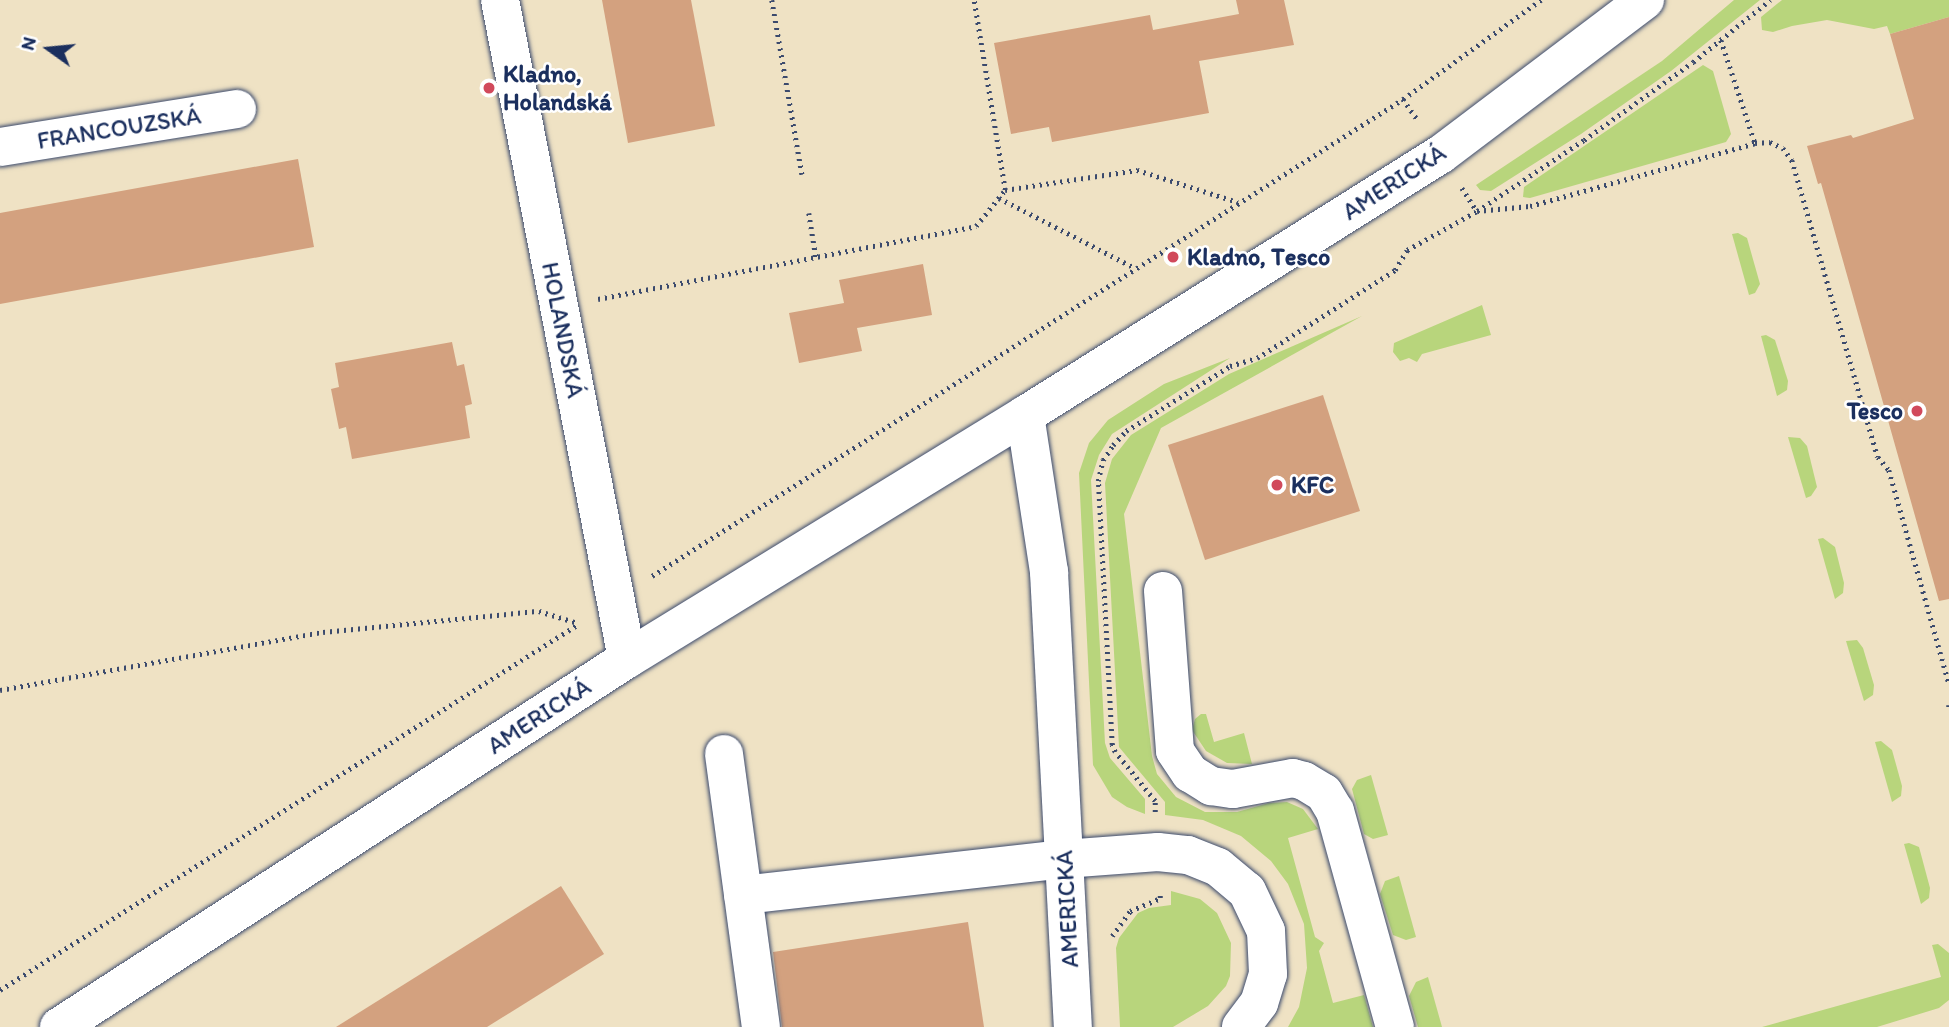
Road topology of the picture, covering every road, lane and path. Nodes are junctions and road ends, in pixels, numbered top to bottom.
1 (500, 0) edge
2 (772, 0) edge
3 (974, 0) edge
4 (1541, 0) edge
5 (1645, 0) edge
6 (1770, 0) edge
7 (1721, 40) junction
8 (1403, 99) junction
9 (237, 109) dead end
10 (1417, 119) dead end
11 (1755, 143) junction
12 (0, 147) edge
13 (802, 174) dead end
14 (1462, 187) dead end
15 (1005, 190) junction
16 (999, 198) junction
17 (1238, 202) junction
18 (1477, 211) junction
19 (809, 213) dead end
20 (816, 257) junction
21 (1136, 268) junction
22 (559, 306) junction
23 (1025, 415) junction
24 (672, 563) dead end
25 (1163, 591) dead end
26 (586, 618) dead end
27 (578, 623) junction
28 (627, 659) junction
29 (1949, 683) edge
30 (0, 690) edge
31 (724, 754) dead end
32 (1158, 852) junction
33 (1064, 859) junction
34 (743, 895) junction
35 (1109, 946) dead end
36 (0, 990) edge
37 (1246, 1024) edge
38 (59, 1027) edge
39 (761, 1027) edge
40 (1073, 1027) edge
41 (1395, 1027) edge

1 - 22 street, HOLANDSKÁ
2 - 13 path
3 - 15 path
4 - 8 path
5 - 23 street, AMERICKÁ
6 - 7 path
7 - 11 path
7 - 18 path
8 - 10 path
8 - 17 path
9 - 12 street, FRANCOUZSKÁ
11 - 18 path
11 - 29 path
14 - 18 path
15 - 16 path
15 - 17 path
16 - 20 path
16 - 21 path
17 - 21 path
18 - 32 path
19 - 20 path
20 - 22 path
21 - 24 path
22 - 28 street, HOLANDSKÁ
23 - 28 street, AMERICKÁ
23 - 33 street, AMERICKÁ
25 - 41 street
26 - 27 path
27 - 30 path
27 - 36 path
28 - 38 street, AMERICKÁ
31 - 34 street
32 - 33 street
32 - 35 path
32 - 37 street
33 - 34 street
33 - 40 street, AMERICKÁ
34 - 39 street

